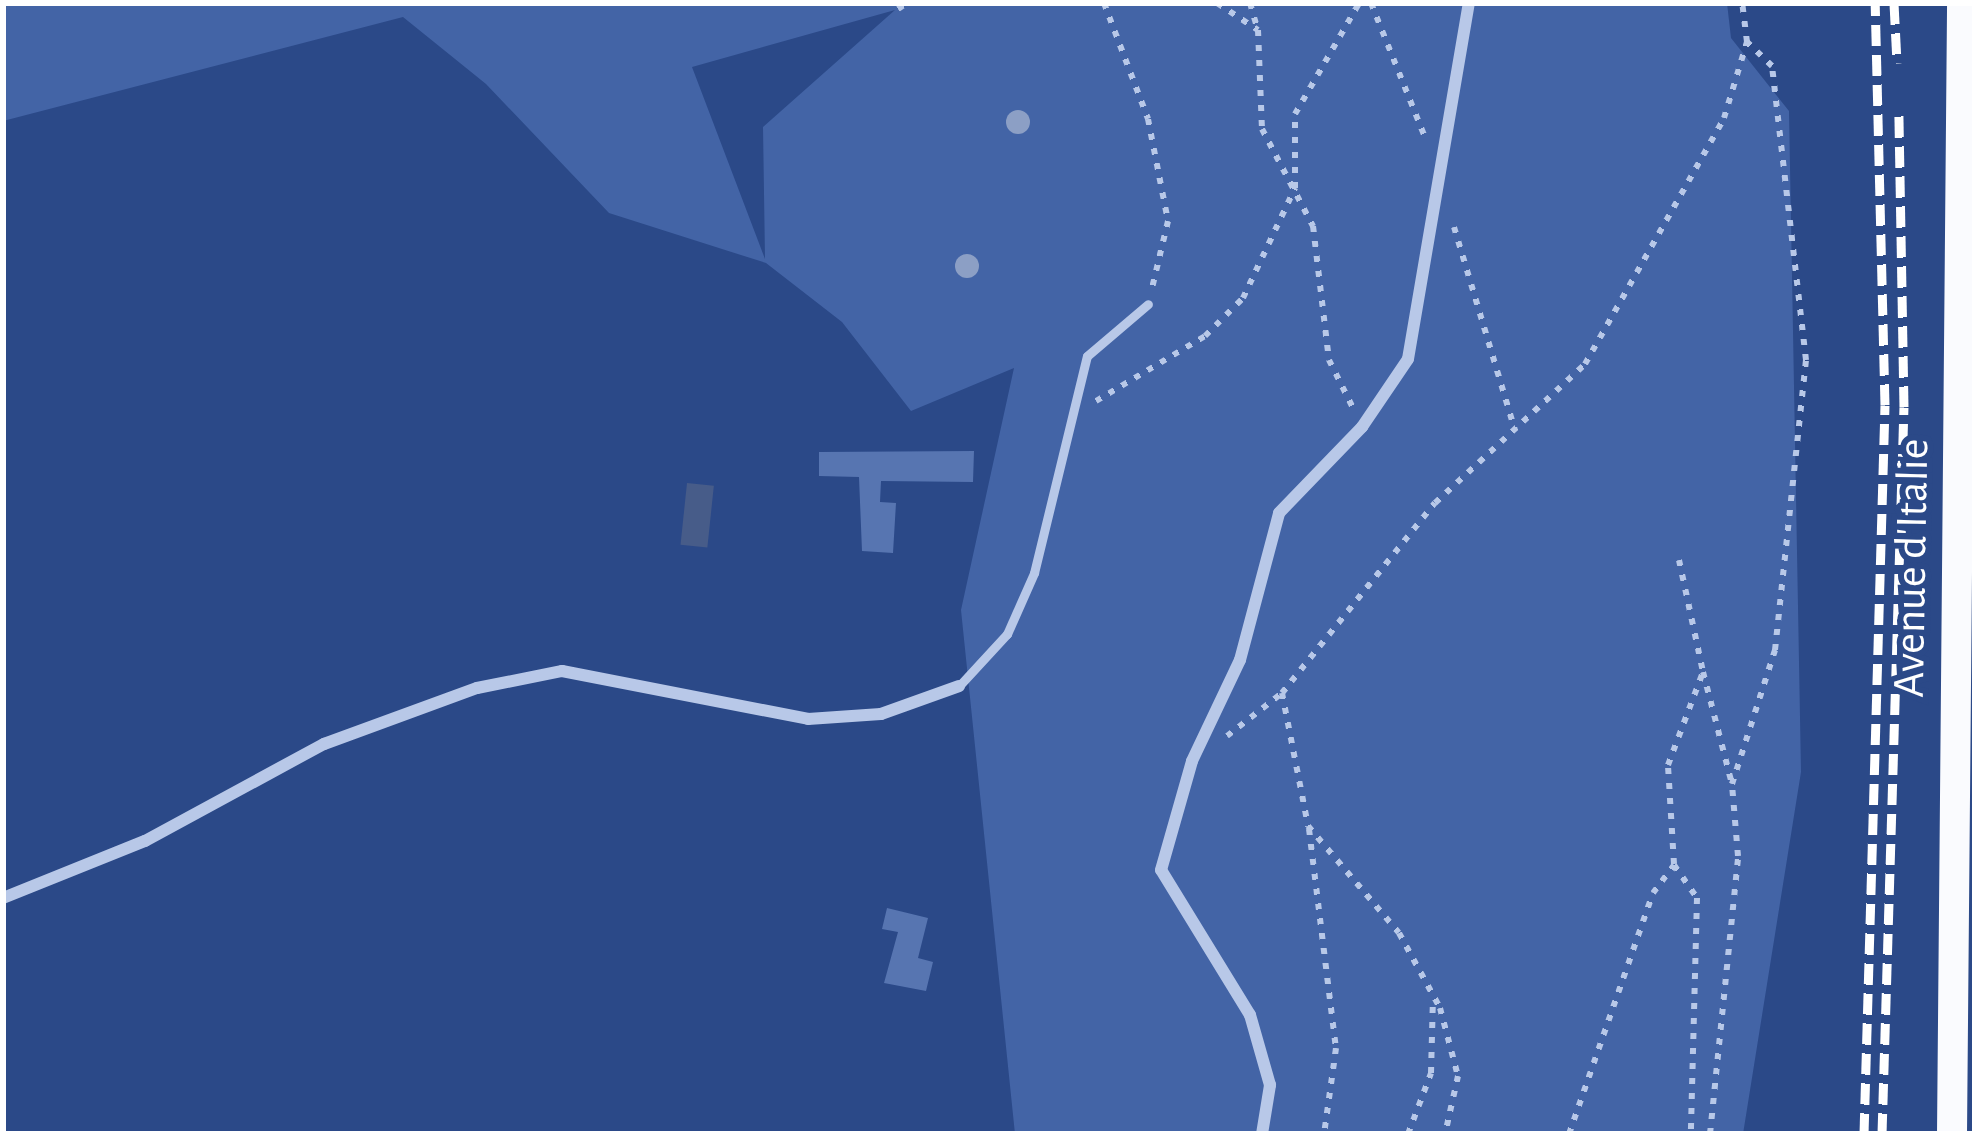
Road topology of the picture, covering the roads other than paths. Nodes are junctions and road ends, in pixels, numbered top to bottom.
1 (1469, 3) edge
2 (1962, 3) edge
3 (1148, 304) road end
4 (958, 686) joint
5 (3, 898) edge
6 (1262, 1134) edge
7 (1952, 1134) edge

1 - 6 street
2 - 7 main road, Avenue d'Italie
3 - 4 lane
4 - 5 street

